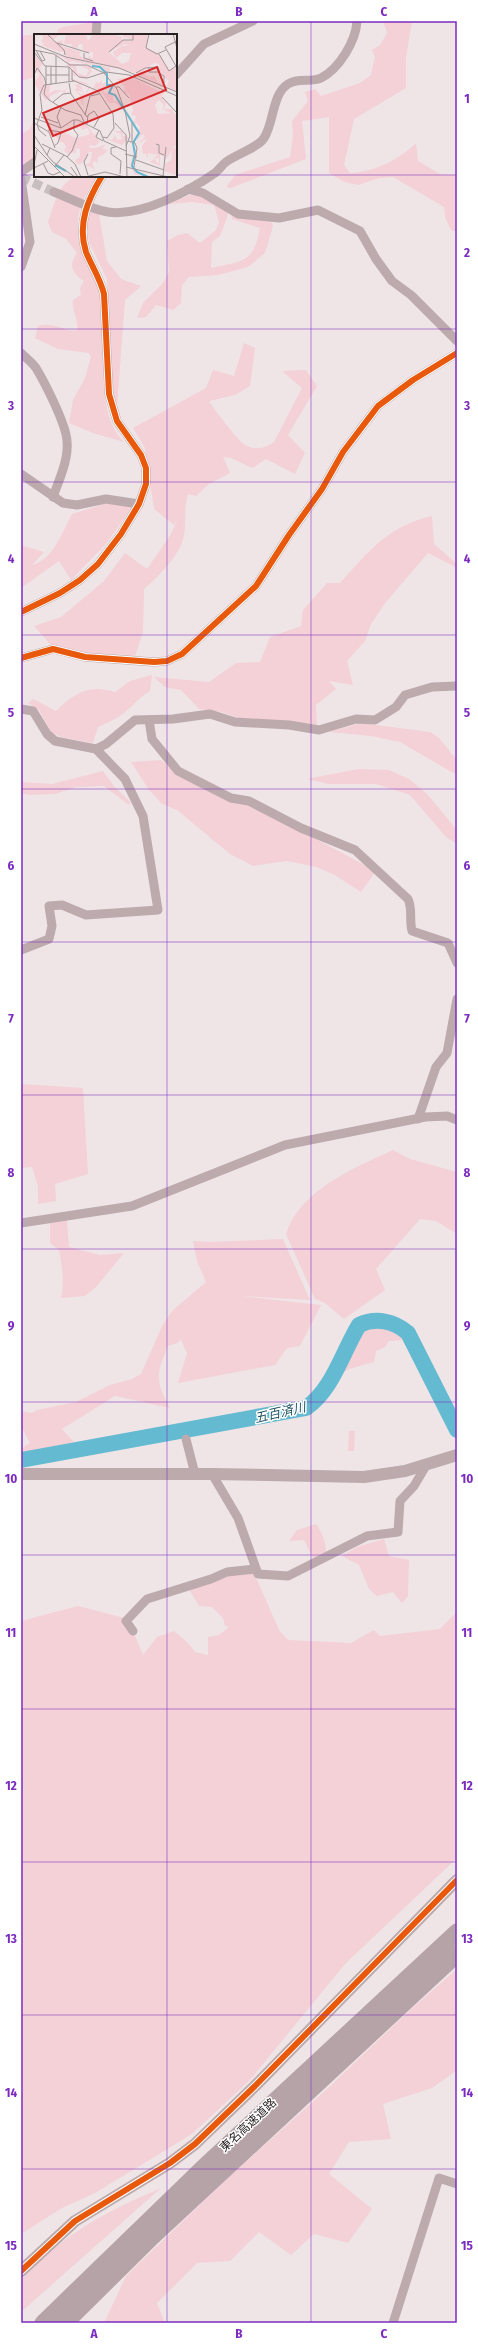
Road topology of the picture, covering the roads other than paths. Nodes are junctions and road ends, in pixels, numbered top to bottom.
1 (97, 21) edge
2 (253, 21) edge
3 (357, 21) edge
4 (96, 34) edge
5 (177, 74) edge
6 (34, 163) edge
7 (21, 172) edge
8 (101, 177) edge
9 (21, 179) edge
10 (188, 189) junction
11 (54, 192) tunnel mouth
12 (86, 206) junction
13 (21, 266) edge
14 (457, 341) edge
15 (21, 353) edge
16 (457, 353) edge
17 (21, 474) edge
18 (53, 497) junction
19 (139, 504) junction
20 (21, 612) edge
21 (21, 658) edge
22 (457, 686) edge
23 (21, 709) edge
24 (150, 720) junction
25 (96, 749) junction
26 (21, 950) edge
27 (457, 963) edge
28 (457, 999) edge
29 (418, 1119) junction
30 (457, 1120) edge
31 (21, 1223) edge
32 (186, 1439) dead end
33 (457, 1455) edge
34 (427, 1464) junction
35 (21, 1474) edge
36 (195, 1474) junction
37 (212, 1474) junction
38 (255, 1569) junction
39 (132, 1631) dead end
40 (457, 1880) edge
41 (457, 1932) edge
42 (457, 1954) edge
43 (457, 2184) edge
44 (21, 2271) edge
45 (43, 2323) edge
46 (65, 2323) edge
47 (393, 2323) edge

1 - 4 street
2 - 5 street
3 - 10 street
6 - 7 street
8 - 12 street
9 - 13 street
10 - 12 street
10 - 14 street
11 - 12 street
12 - 19 street
15 - 18 street
16 - 21 street
17 - 18 street
18 - 19 street
19 - 20 street
22 - 24 street
23 - 25 street
24 - 25 street
24 - 27 street
25 - 26 street
28 - 29 street
29 - 30 street
29 - 31 street
32 - 36 street
33 - 34 street
34 - 37 street
34 - 38 street
35 - 36 street
36 - 37 street
37 - 38 street
38 - 39 street
40 - 44 street
41 - 45 highway, 東名高速道路
42 - 46 highway, 東名高速道路
43 - 47 street

